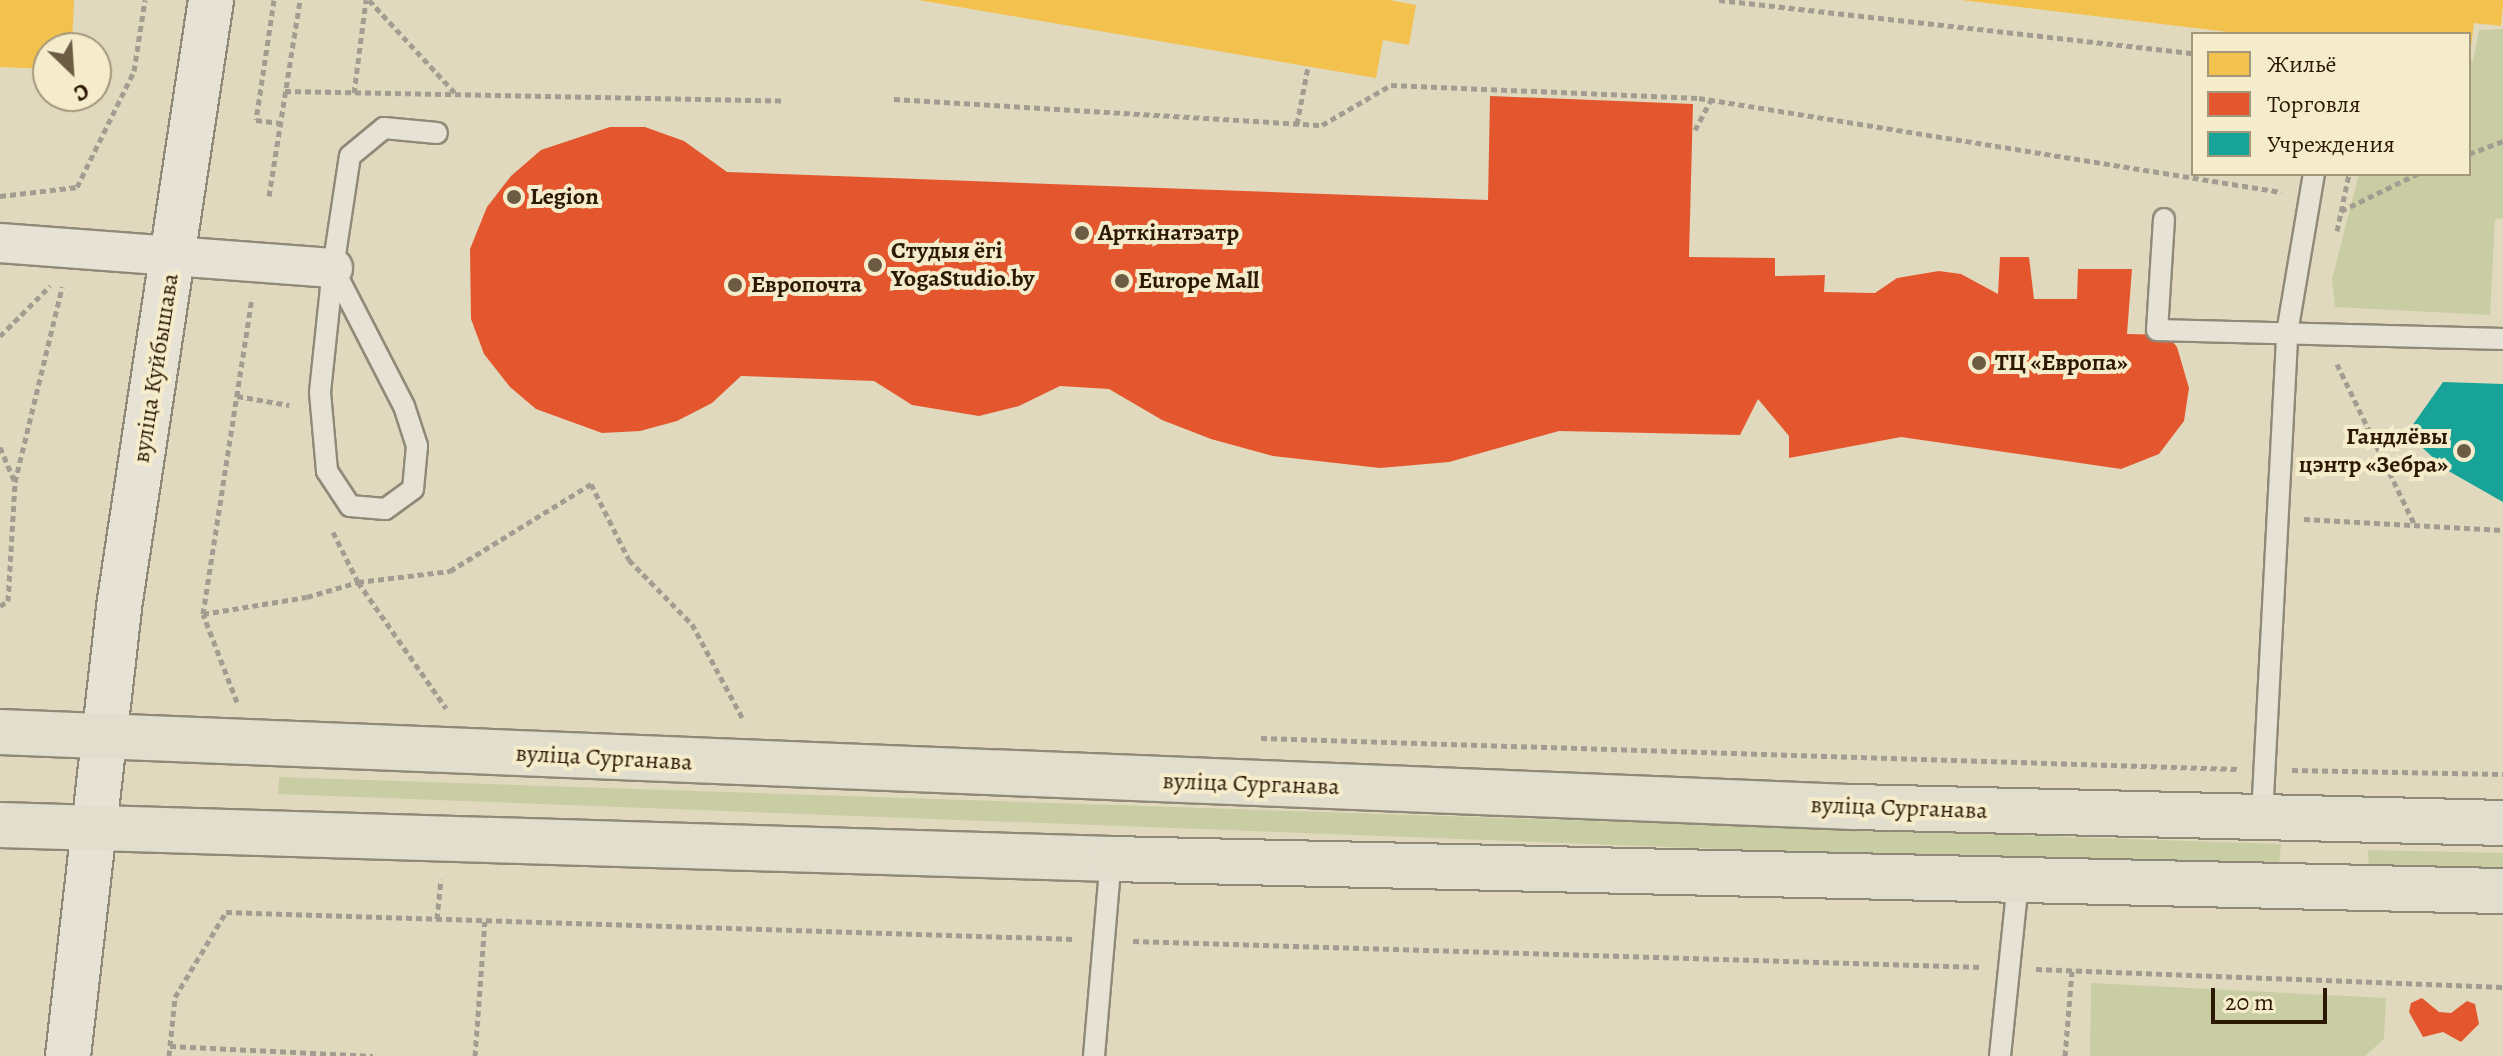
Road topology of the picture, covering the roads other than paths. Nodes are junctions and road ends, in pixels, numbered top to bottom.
1 (211, 0) edge
2 (437, 133) dead end
3 (2314, 176) edge
4 (2164, 219) dead end
5 (0, 243) edge
6 (173, 256) junction
7 (333, 268) junction
8 (2287, 333) junction
9 (2503, 339) edge
10 (0, 732) edge
11 (105, 737) junction
12 (2262, 816) junction
13 (2503, 823) edge
14 (0, 825) edge
15 (94, 828) junction
16 (1111, 859) junction
17 (2018, 881) junction
18 (2503, 891) edge
19 (68, 1056) edge
20 (1094, 1056) edge
21 (2000, 1056) edge

1 - 6 main road, вуліца Куйбышава
2 - 7 lane
3 - 8 lane
4 - 8 lane
5 - 6 street
6 - 7 street
6 - 11 main road, вуліца Куйбышава
7 - 7 lane
8 - 9 lane
8 - 12 lane
10 - 11 main road, вуліца Сурганава
11 - 12 main road, вуліца Сурганава
11 - 15 main road, вуліца Куйбышава
12 - 13 main road, вуліца Сурганава
14 - 15 main road
15 - 16 main road
15 - 19 main road, вуліца Куйбышава
16 - 17 main road
16 - 20 lane
17 - 18 main road
17 - 21 lane

